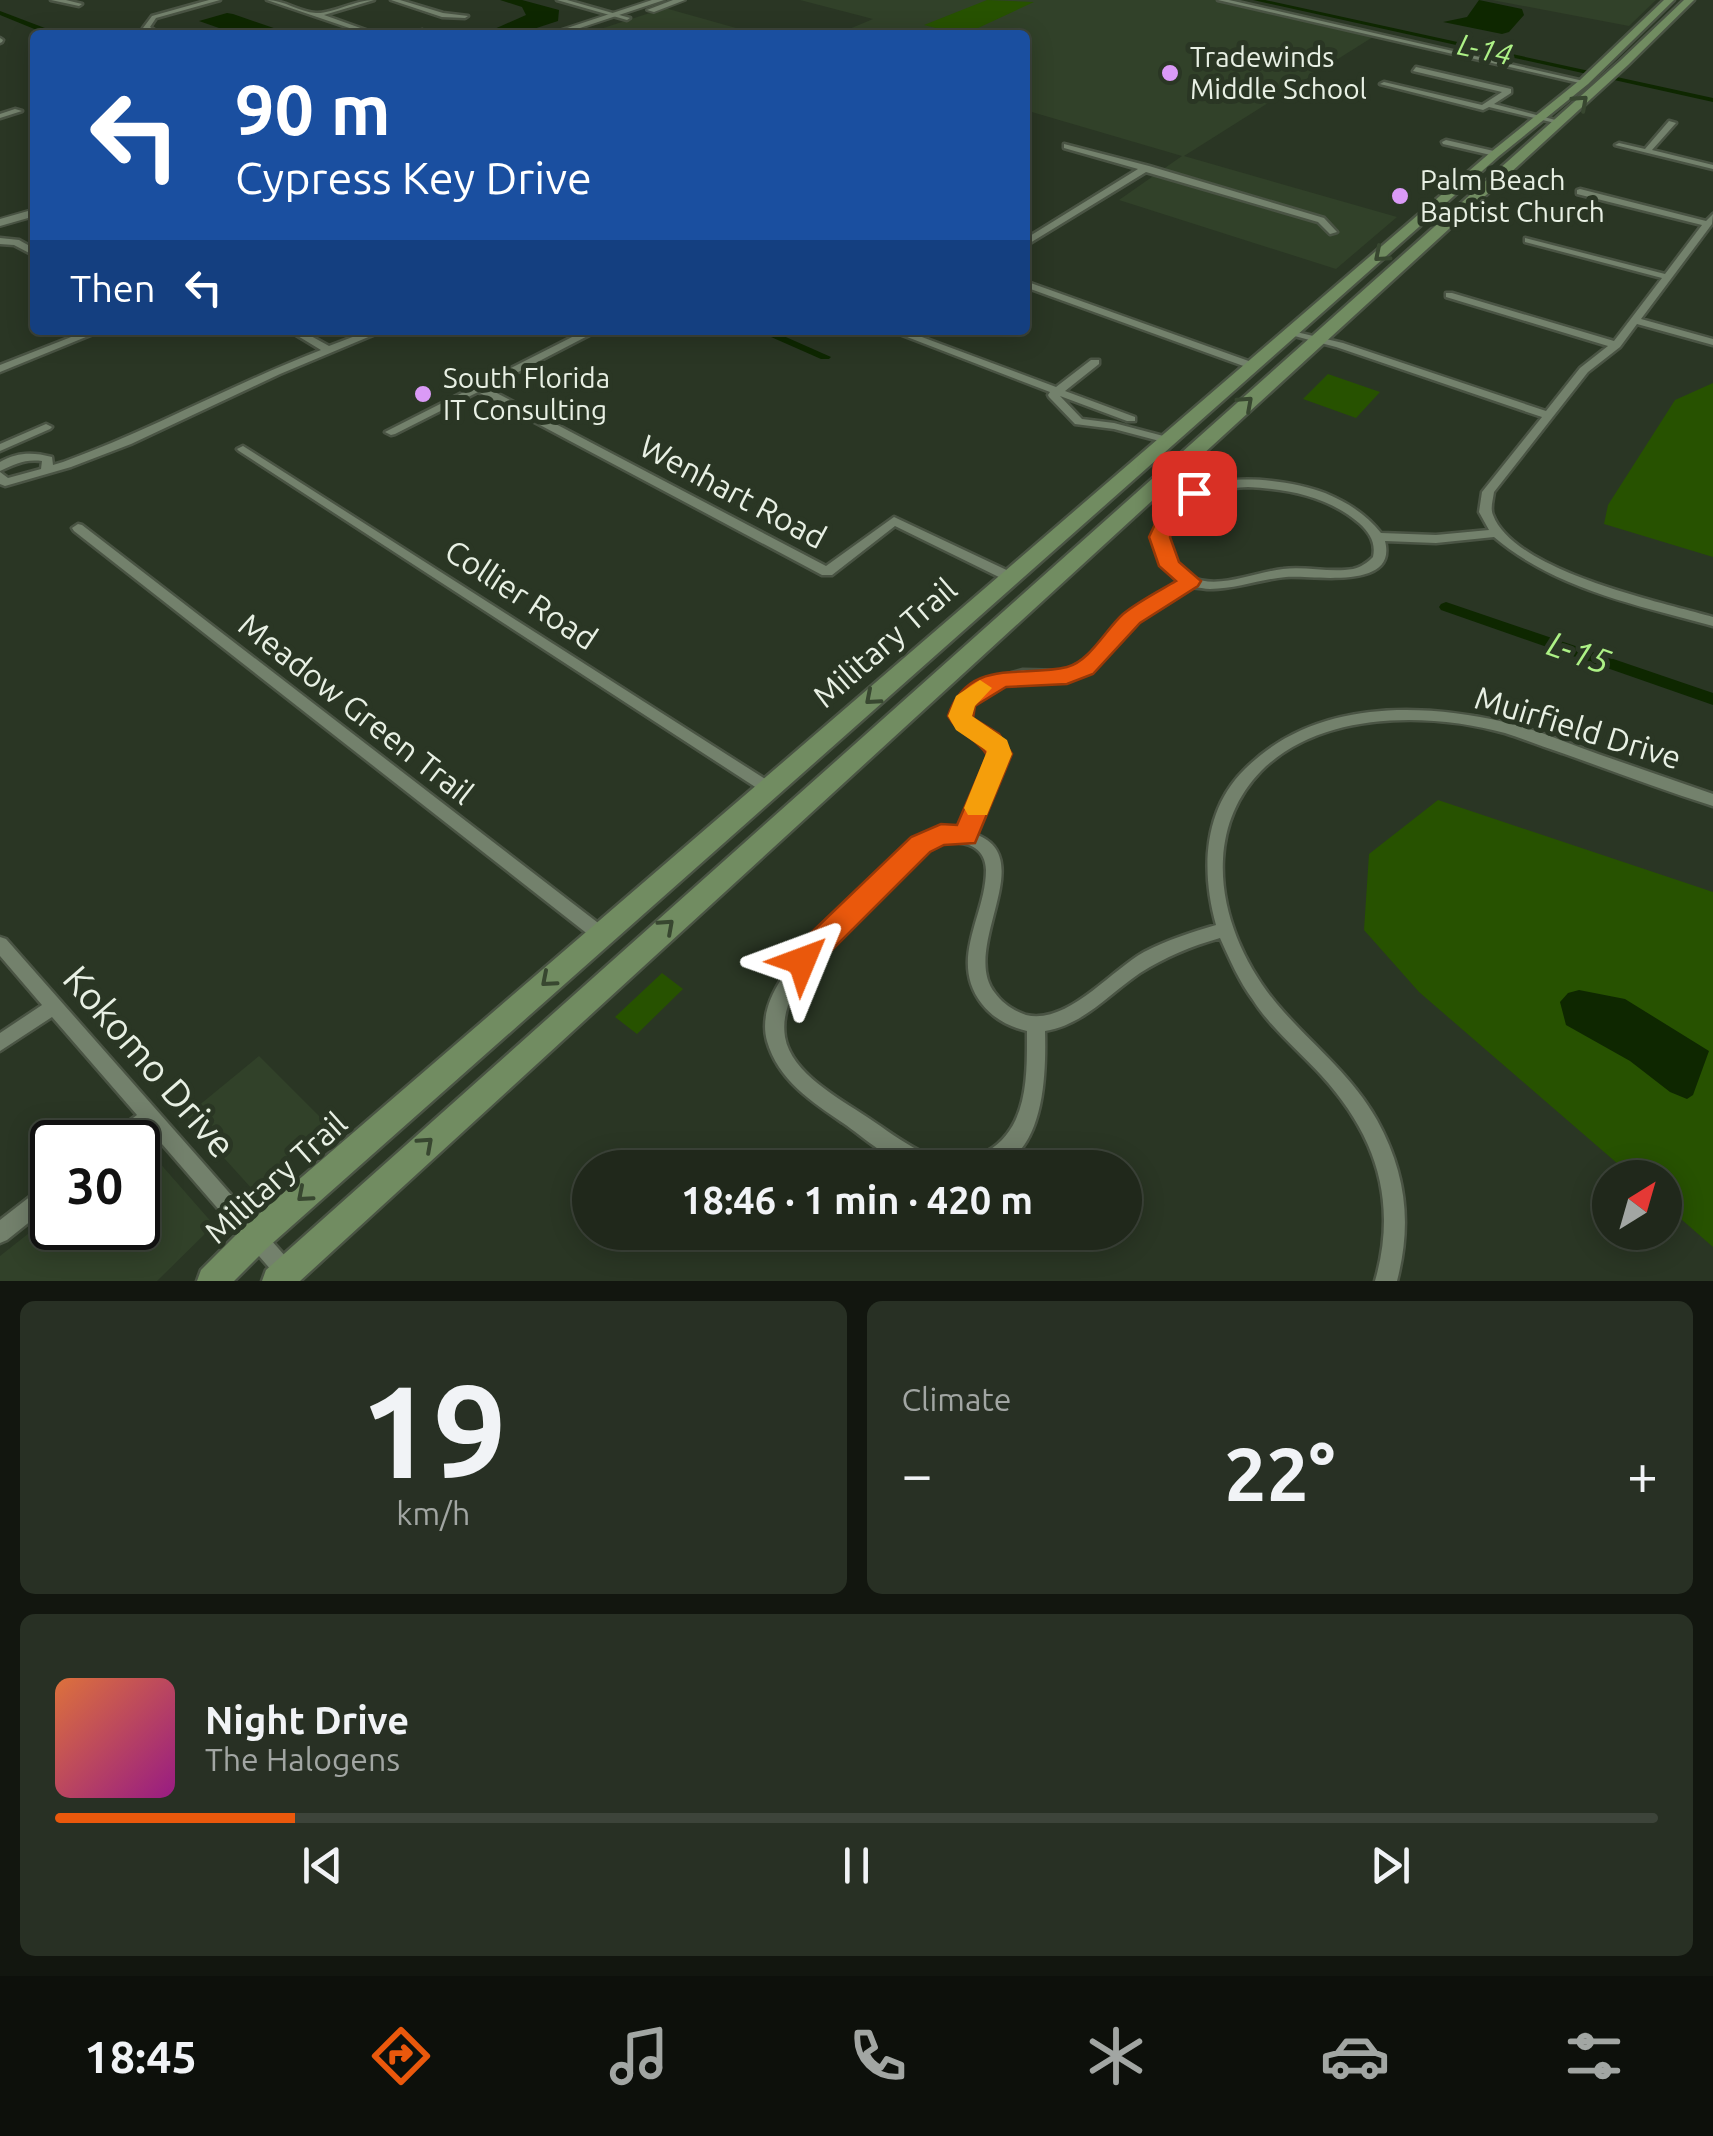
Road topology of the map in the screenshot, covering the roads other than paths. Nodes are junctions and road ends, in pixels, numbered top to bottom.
1 (54, 0) edge
2 (217, 0) edge
3 (270, 0) edge
4 (371, 0) edge
5 (394, 0) edge
6 (560, 0) edge
7 (578, 0) edge
8 (660, 0) edge
9 (681, 0) edge
10 (1221, 0) edge
11 (1668, 0) edge
12 (1689, 0) edge
13 (78, 4) dead end
14 (625, 15) junction
15 (317, 16) junction
16 (464, 16) dead end
17 (1642, 26) junction
18 (149, 30) edge
19 (361, 30) edge
20 (569, 30) edge
21 (588, 30) edge
22 (1658, 30) junction
23 (1416, 69) dead end
24 (1596, 74) junction
25 (1384, 84) dead end
26 (1490, 105) junction
27 (18, 111) dead end
28 (0, 116) edge
29 (1548, 120) junction
30 (1672, 123) dead end
31 (1446, 142) dead end
32 (1067, 146) dead end
33 (1619, 146) dead end
34 (1646, 152) junction
35 (1495, 154) junction
36 (1146, 168) junction
37 (1713, 168) edge
38 (1580, 192) dead end
39 (30, 204) edge
40 (0, 213) edge
41 (30, 214) edge
42 (1710, 220) edge
43 (0, 223) edge
44 (1334, 232) dead end
45 (1030, 240) edge
46 (1528, 240) dead end
47 (0, 241) edge
48 (30, 250) edge
49 (1667, 277) junction
50 (1030, 286) edge
51 (1449, 294) dead end
52 (1635, 320) junction
53 (1292, 334) junction
54 (85, 335) edge
55 (302, 335) edge
56 (368, 335) edge
57 (584, 335) edge
58 (908, 335) edge
59 (1314, 341) junction
60 (1713, 342) edge
61 (1616, 345) junction
62 (330, 351) junction
63 (1095, 362) dead end
64 (1253, 366) junction
65 (0, 368) edge
66 (478, 388) junction
67 (1060, 389) junction
68 (1086, 400) junction
69 (1064, 408) junction
70 (1545, 419) junction
71 (46, 427) dead end
72 (390, 432) dead end
73 (1159, 437) junction
74 (0, 448) edge
75 (243, 449) dead end
76 (0, 467) edge
77 (47, 470) junction
78 (0, 476) edge
79 (1100, 498) junction
80 (78, 528) dead end
81 (1495, 533) junction
82 (1377, 536) junction
83 (1010, 578) junction
84 (1190, 581) junction
85 (1044, 584) junction
86 (1713, 622) edge
87 (919, 698) junction
88 (768, 788) junction
89 (1713, 800) edge
90 (966, 836) junction
91 (1225, 930) junction
92 (600, 934) junction
93 (0, 944) edge
94 (54, 1006) junction
95 (1036, 1024) junction
96 (0, 1043) edge
97 (150, 1117) junction
98 (146, 1120) edge
99 (902, 1150) edge
100 (1007, 1150) edge
101 (30, 1209) edge
102 (0, 1233) edge
103 (256, 1237) junction
104 (281, 1276) edge
105 (1389, 1280) edge
106 (212, 1281) edge

1 - 13 street
2 - 18 street
3 - 15 street
4 - 15 street
5 - 16 street
6 - 14 street
7 - 14 street
8 - 14 street
9 - 14 street
10 - 24 street
11 - 17 main road
11 - 22 main road
12 - 22 main road, Military Trail
14 - 20 street
14 - 21 street
15 - 19 street
17 - 22 main road
17 - 24 main road
22 - 24 main road, Military Trail
23 - 26 street
24 - 29 main road, Military Trail
25 - 26 street
26 - 29 street
27 - 28 street
29 - 35 main road, Military Trail
29 - 59 main road, Military Trail
30 - 34 street
31 - 35 street
32 - 36 street
33 - 34 street
34 - 37 street
35 -> 53 main road, Military Trail
36 - 44 street
36 - 45 street
38 - 42 street
39 - 40 street
41 - 43 street
42 - 49 street
46 - 49 street
47 - 48 street
49 - 52 street
50 - 64 street
51 - 61 street
52 - 60 street
52 - 61 street
53 - 59 street
53 - 64 main road, Military Trail
54 - 65 street
55 - 62 street
56 - 62 street
57 - 66 street
58 - 67 street
59 - 70 street
85 -> 59 main road, Military Trail
61 - 70 street
62 - 77 street
63 - 67 street
64 - 73 main road, Military Trail
66 - 72 street
66 - 83 street, Wenhart Road
67 - 68 street
67 - 69 street
68 - 69 street
68 - 73 street
69 - 73 street
70 - 81 street
71 - 74 street
73 - 79 main road, Military Trail
75 - 88 street, Collier Road
76 - 77 street
77 - 78 street
79 - 83 main road, Military Trail
79 - 85 main road
80 - 92 street, Meadow Green Trail
81 - 82 street
81 - 86 street
82 - 84 street
82 - 84 street
83 - 87 main road
83 -> 88 main road, Military Trail
84 - 90 street
85 - 87 main road, Military Trail
104 -> 87 main road, Military Trail
88 - 92 main road, Military Trail
89 - 91 street, Muirfield Drive
90 - 95 street
90 - 99 street
91 - 95 street
91 - 105 street, Muirfield Drive
92 -> 103 main road, Military Trail
93 - 94 street, Kokomo Drive
94 - 96 street
94 - 97 street, Kokomo Drive
95 - 100 street
97 - 98 street
97 - 103 street, Kokomo Drive
101 - 102 street
103 - 104 street, Kokomo Drive
103 - 106 main road, Military Trail

